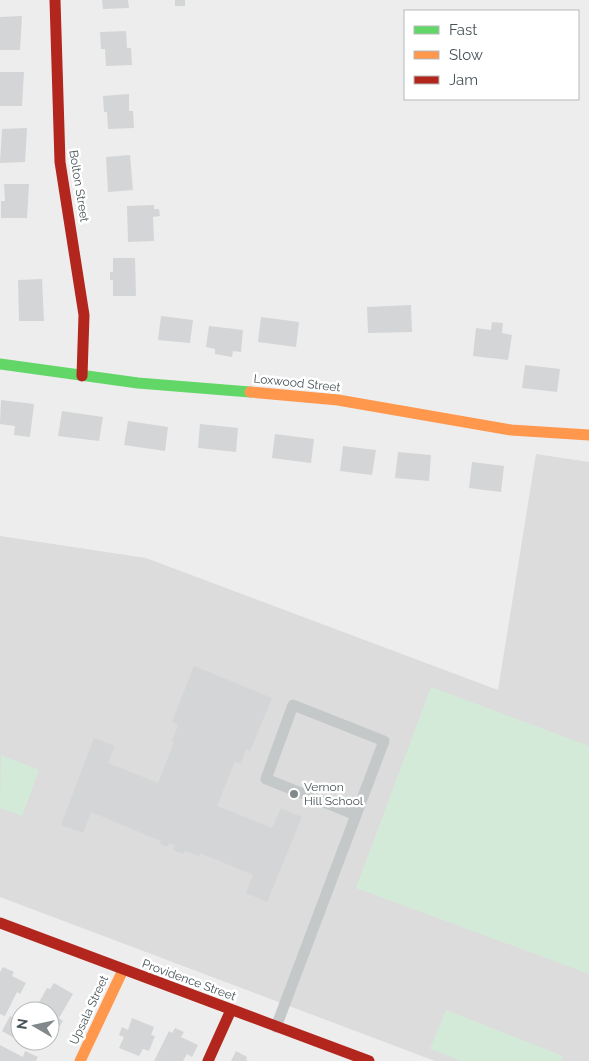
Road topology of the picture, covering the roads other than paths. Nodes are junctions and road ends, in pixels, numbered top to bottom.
1 (55, 0) edge
2 (0, 364) edge
3 (82, 376) junction
4 (589, 435) edge
5 (356, 815) junction
6 (0, 923) edge
7 (123, 970) junction
8 (231, 1010) junction
9 (276, 1027) junction
10 (80, 1061) edge
11 (208, 1061) edge
12 (369, 1061) edge

1 - 3 street, Bolton Street
2 - 3 street, Loxwood Street
3 - 4 street, Loxwood Street
5 - 5 lane
5 - 9 lane
6 - 7 street, Providence Street
7 - 8 street, Providence Street
7 - 10 street, Upsala Street
8 - 9 street, Providence Street
8 - 11 street
9 - 12 street, Providence Street

